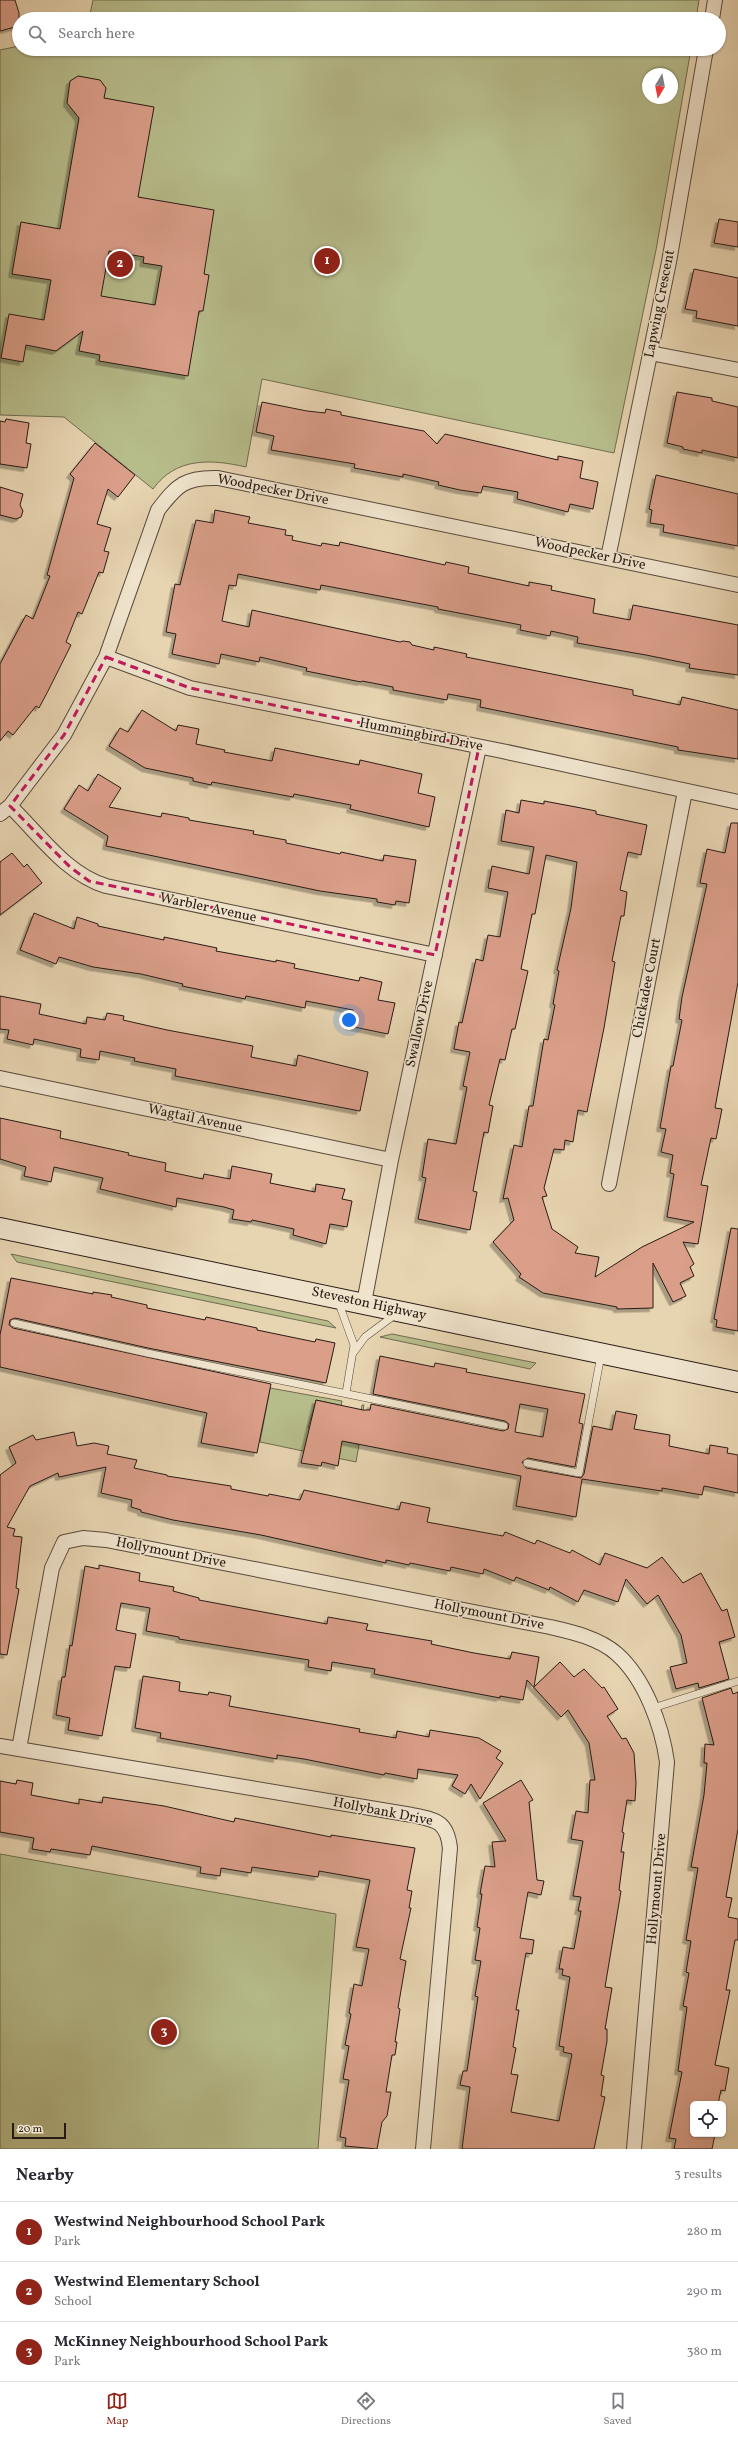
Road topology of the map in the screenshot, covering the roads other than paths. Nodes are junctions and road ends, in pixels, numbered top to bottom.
1 (715, 0) edge
2 (713, 12) edge
3 (705, 56) edge
4 (650, 353) junction
5 (738, 370) edge
6 (608, 558) junction
7 (738, 585) edge
8 (106, 657) junction
9 (479, 746) junction
10 (685, 791) junction
11 (738, 802) edge
12 (5, 810) edge
13 (435, 955) junction
14 (0, 1078) edge
15 (391, 1160) junction
16 (608, 1184) dead end
17 (0, 1228) edge
18 (337, 1297) junction
19 (364, 1303) junction
20 (401, 1311) junction
21 (14, 1323) dead end
22 (354, 1352) junction
23 (601, 1353) junction
24 (738, 1382) edge
25 (346, 1393) junction
26 (504, 1426) dead end
27 (527, 1463) dead end
28 (738, 1681) edge
29 (652, 1708) junction
30 (0, 1746) edge
31 (19, 1749) junction
32 (423, 2149) edge
33 (634, 2149) edge

1 - 2 street
3 - 4 street, Lapwing Crescent
4 - 5 street
4 - 6 street, Lapwing Crescent
6 - 7 street, Woodpecker Drive
6 - 8 street, Woodpecker Drive
8 - 9 street, Hummingbird Drive
8 - 12 street, Woodpecker Drive
9 - 10 street, Hummingbird Drive
9 - 13 street, Swallow Drive
10 - 11 street, Hummingbird Drive
10 - 16 street, Chickadee Court
12 - 13 street, Warbler Avenue
13 - 15 street, Swallow Drive
14 - 15 street, Wagtail Avenue
15 - 19 street, Swallow Drive
17 - 18 main road, Steveston Highway
18 - 19 main road, Steveston Highway
18 - 22 lane
19 - 20 main road, Steveston Highway
20 - 22 lane
20 - 23 main road, Steveston Highway
21 - 25 lane
22 - 25 lane
23 - 24 main road, Steveston Highway
23 - 27 lane
25 - 26 lane
28 - 29 lane
29 - 31 street, Hollymount Drive
29 - 33 street, Hollymount Drive
30 - 31 street, Hollybank Drive
31 - 32 street, Hollybank Drive

